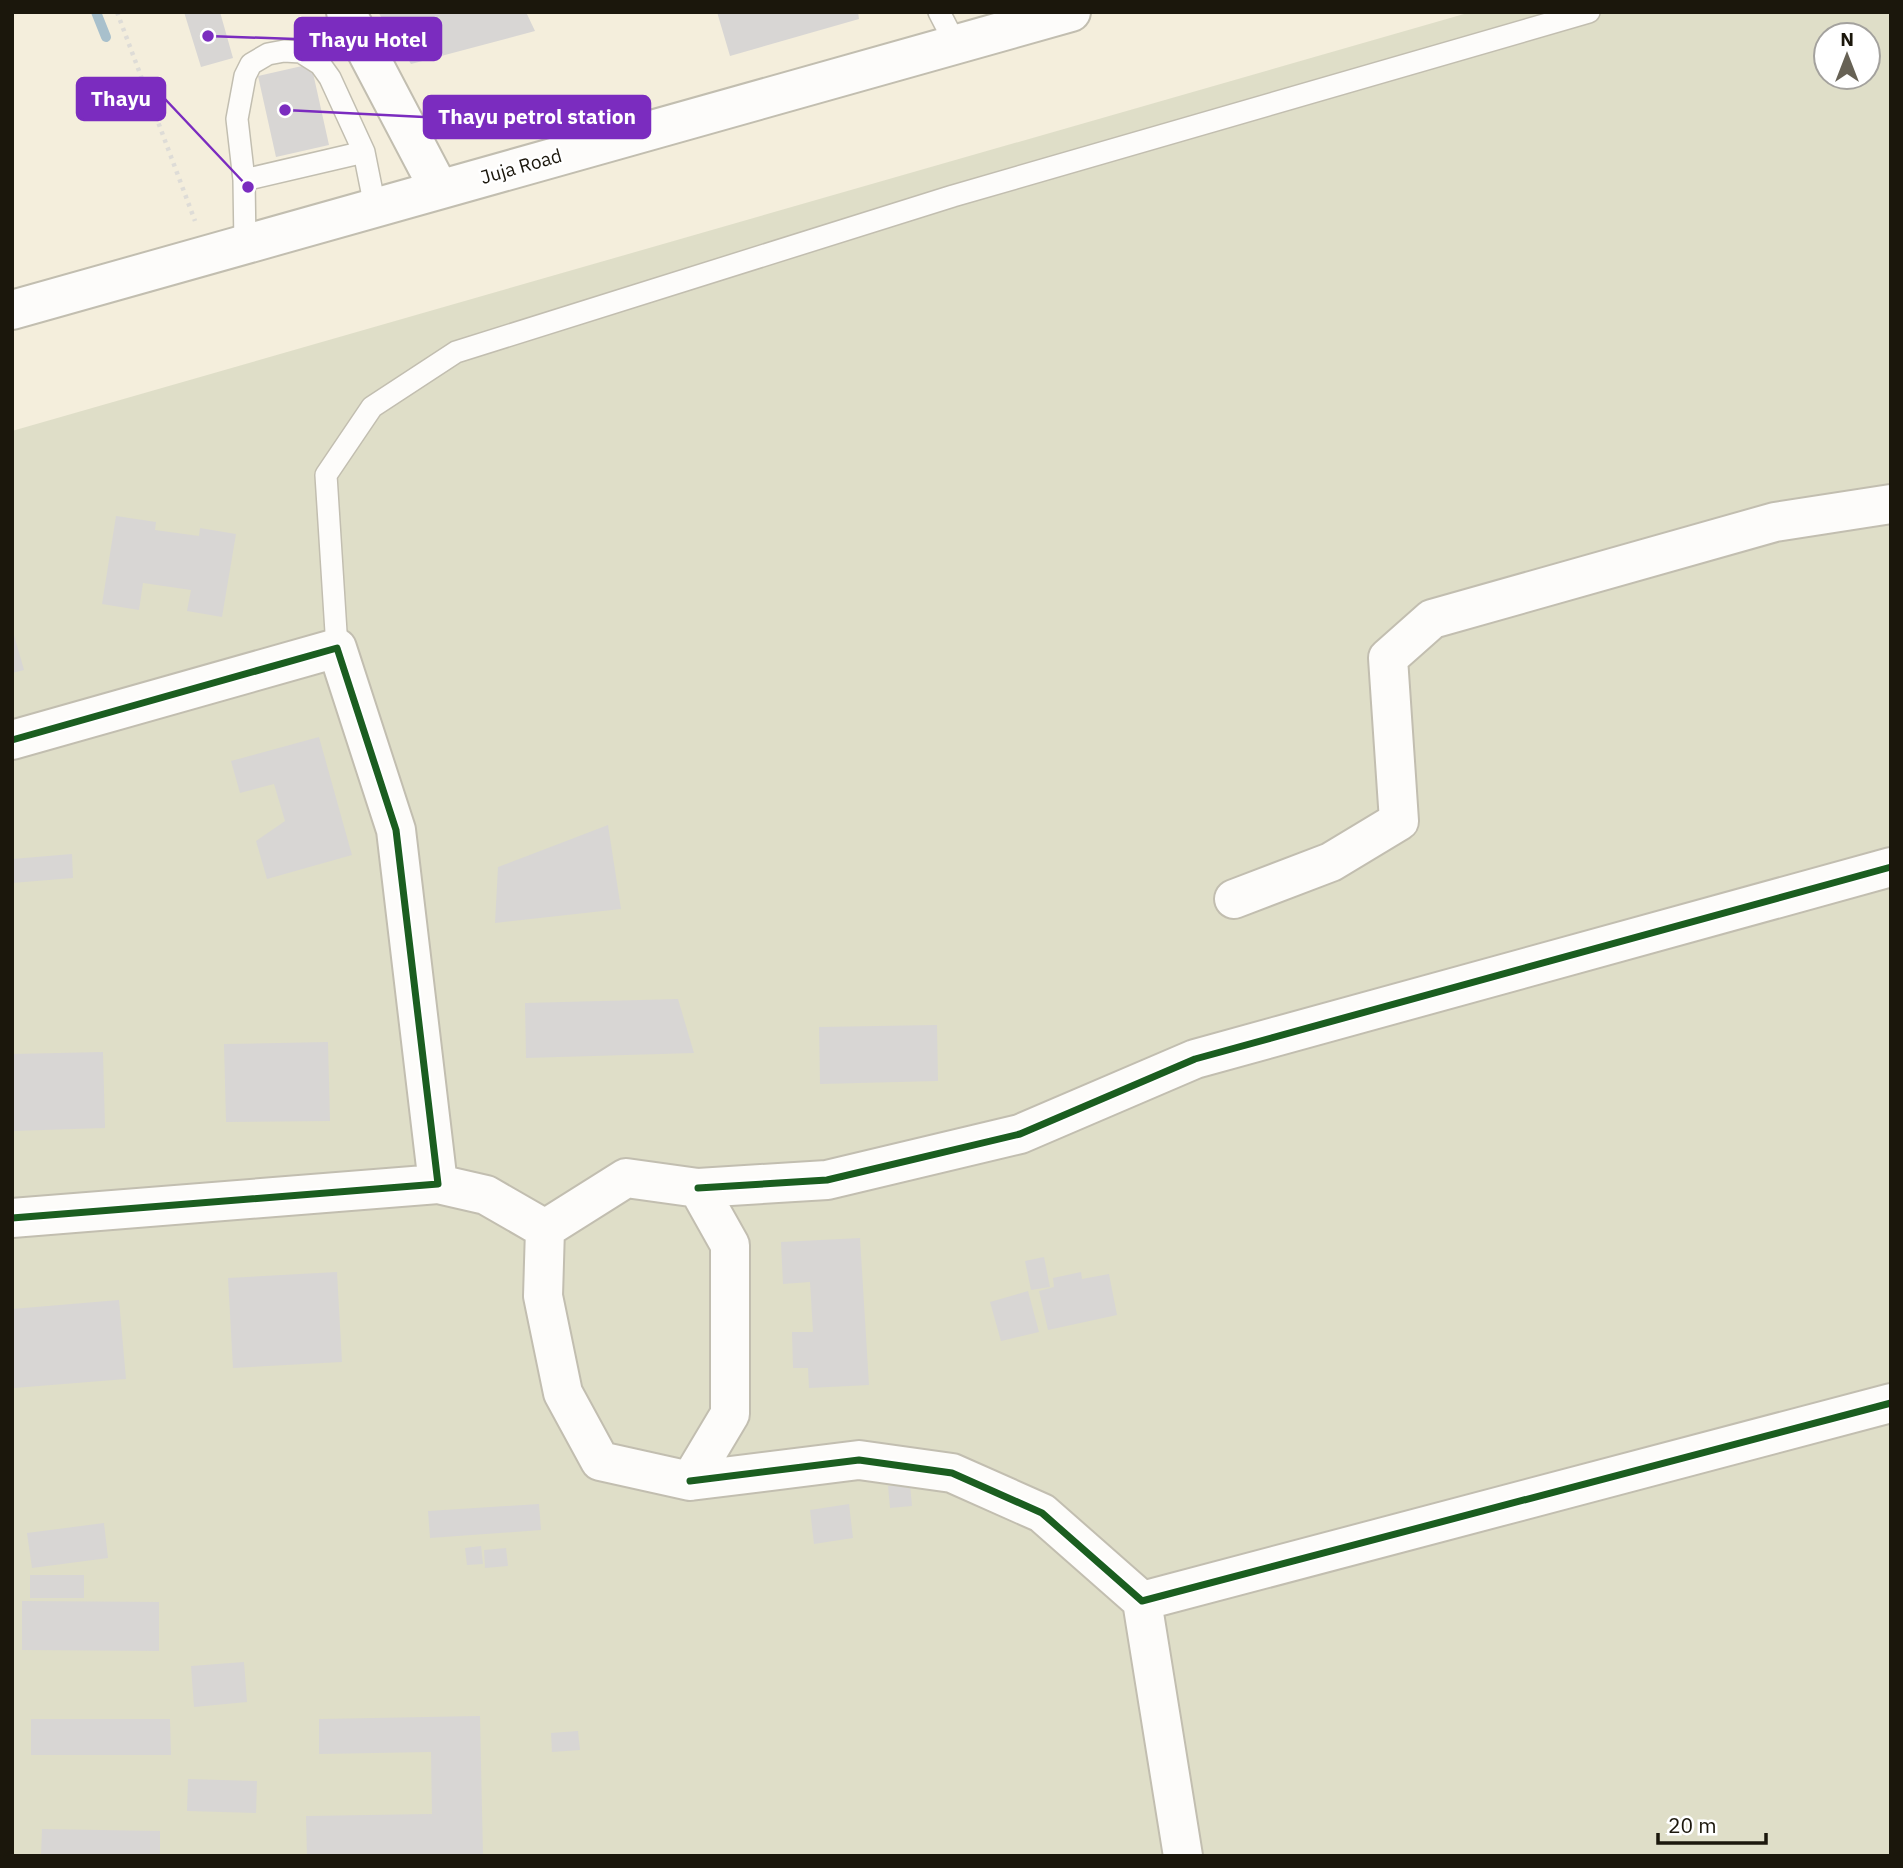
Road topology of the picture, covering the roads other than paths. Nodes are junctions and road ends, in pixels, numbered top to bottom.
1 (346, 12) edge
2 (1071, 12) edge
3 (1590, 12) edge
4 (947, 28) edge
5 (364, 152) junction
6 (244, 180) junction
7 (439, 189) junction
8 (375, 207) junction
9 (245, 246) junction
10 (12, 310) edge
11 (1891, 503) edge
12 (337, 648) junction
13 (12, 740) edge
14 (1891, 867) edge
15 (1234, 898) dead end
16 (438, 1184) junction
17 (698, 1188) junction
18 (12, 1218) edge
19 (545, 1230) junction
20 (1891, 1403) edge
21 (691, 1481) junction
22 (1142, 1601) junction
23 (1183, 1856) edge

1 - 7 street
2 - 4 street, Juja Road
3 - 12 lane
4 - 7 street, Juja Road
5 - 6 lane
5 - 6 lane
5 - 8 lane
6 - 9 lane
7 - 8 street, Juja Road
8 - 9 street, Juja Road
9 - 10 street, Juja Road
11 - 15 street
12 - 13 street
12 - 16 street
14 - 17 street
16 - 18 street
16 - 19 street
17 - 19 street
17 - 21 street
19 - 21 street
20 - 22 street
21 - 22 street
22 - 23 street

